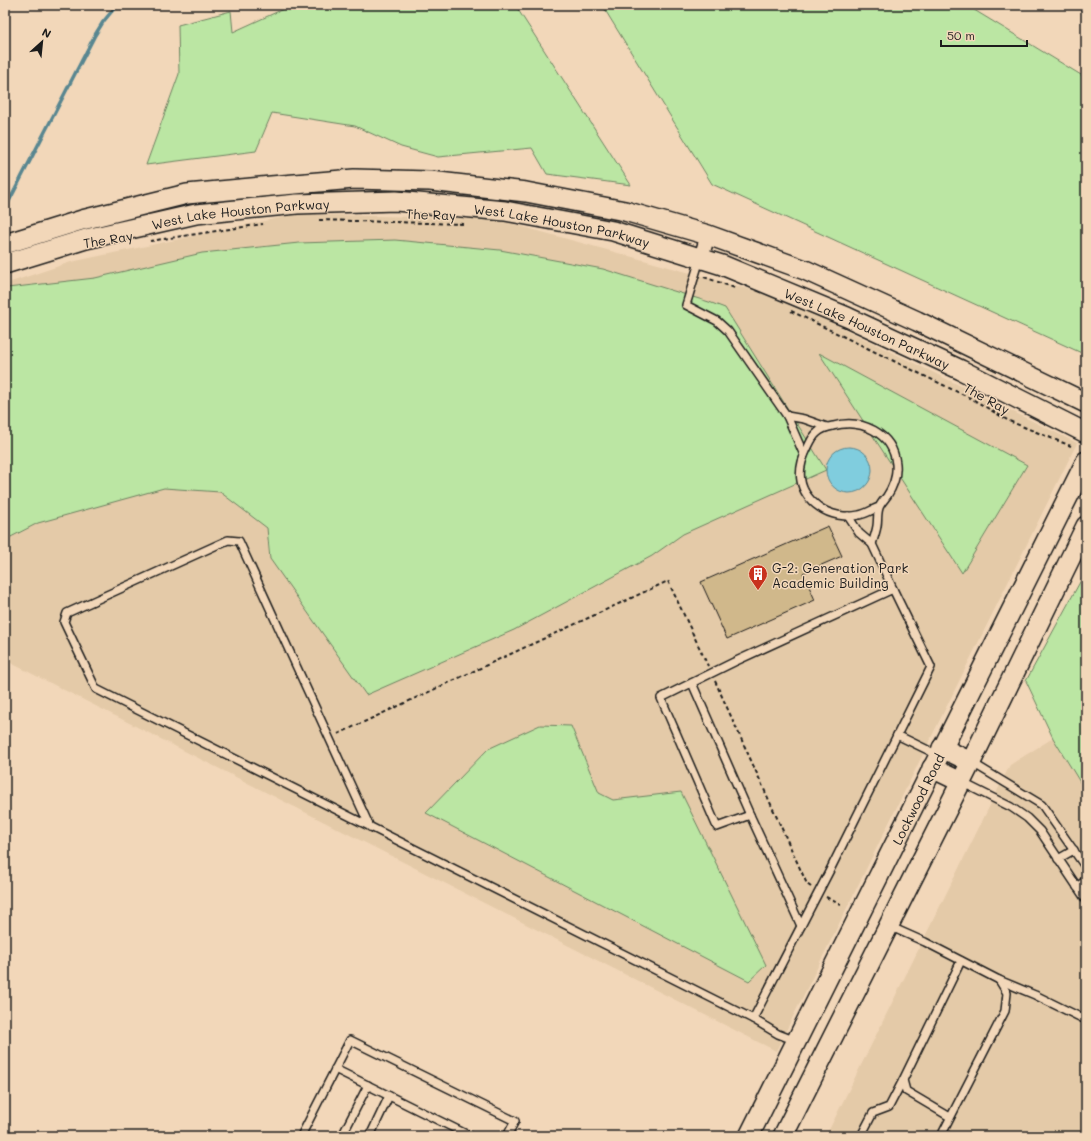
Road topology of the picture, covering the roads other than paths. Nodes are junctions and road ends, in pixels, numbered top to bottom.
1 (708, 235) junction
2 (5, 244) edge
3 (5, 264) edge
4 (698, 266) junction
5 (1086, 403) edge
6 (787, 416) junction
7 (827, 428) junction
8 (1086, 433) edge
9 (804, 455) junction
10 (1086, 461) edge
11 (879, 507) junction
12 (848, 516) junction
13 (1086, 526) edge
14 (872, 544) junction
15 (893, 590) junction
16 (692, 683) junction
17 (897, 735) junction
18 (937, 757) junction
19 (971, 762) junction
20 (961, 782) junction
21 (750, 815) junction
22 (370, 827) junction
23 (1074, 850) junction
24 (1058, 859) junction
25 (1086, 868) edge
26 (1086, 880) edge
27 (1077, 887) junction
28 (1086, 900) edge
29 (801, 926) junction
30 (888, 926) junction
31 (961, 960) junction
32 (999, 980) junction
33 (753, 1019) junction
34 (1086, 1020) edge
35 (796, 1041) junction
36 (335, 1069) junction
37 (903, 1080) junction
38 (368, 1085) junction
39 (389, 1096) junction
40 (950, 1117) junction
41 (301, 1136) edge
42 (342, 1136) edge
43 (370, 1136) edge
44 (470, 1136) edge
45 (507, 1136) edge
46 (749, 1136) edge
47 (783, 1136) edge
48 (861, 1136) edge
49 (940, 1136) edge

1 - 2 main road, West Lake Houston Parkway
1 - 4 street
1 - 5 main road, West Lake Houston Parkway
3 - 4 main road, West Lake Houston Parkway
4 - 6 lane
4 - 8 main road, West Lake Houston Parkway
6 - 7 lane
6 - 9 lane
7 - 9 lane
7 - 11 lane
9 - 12 lane
10 - 18 main road, Lockwood Road
11 - 12 lane
11 - 14 lane
12 - 14 lane
13 - 19 main road
14 - 15 lane
15 - 16 lane
15 - 17 lane
16 - 21 lane
16 - 21 lane
17 - 18 lane
17 - 29 lane
18 - 19 main road
18 - 20 main road
18 - 35 main road, Lockwood Road
19 - 20 main road
19 - 23 lane
20 - 24 lane
20 - 30 main road
21 - 29 lane
22 - 22 lane
22 - 33 lane
23 - 24 lane
23 - 25 lane
24 - 27 lane
26 - 27 lane
27 - 28 lane
29 - 33 lane
30 - 31 lane
30 - 47 main road
31 - 32 lane
31 - 37 lane
32 - 34 lane
32 - 40 lane
33 - 35 lane
35 - 46 main road, Lockwood Road
36 - 38 lane
36 - 41 lane
36 - 45 lane
37 - 40 lane
37 - 48 lane
38 - 39 lane
38 - 42 lane
39 - 43 lane
39 - 44 lane
40 - 49 lane

